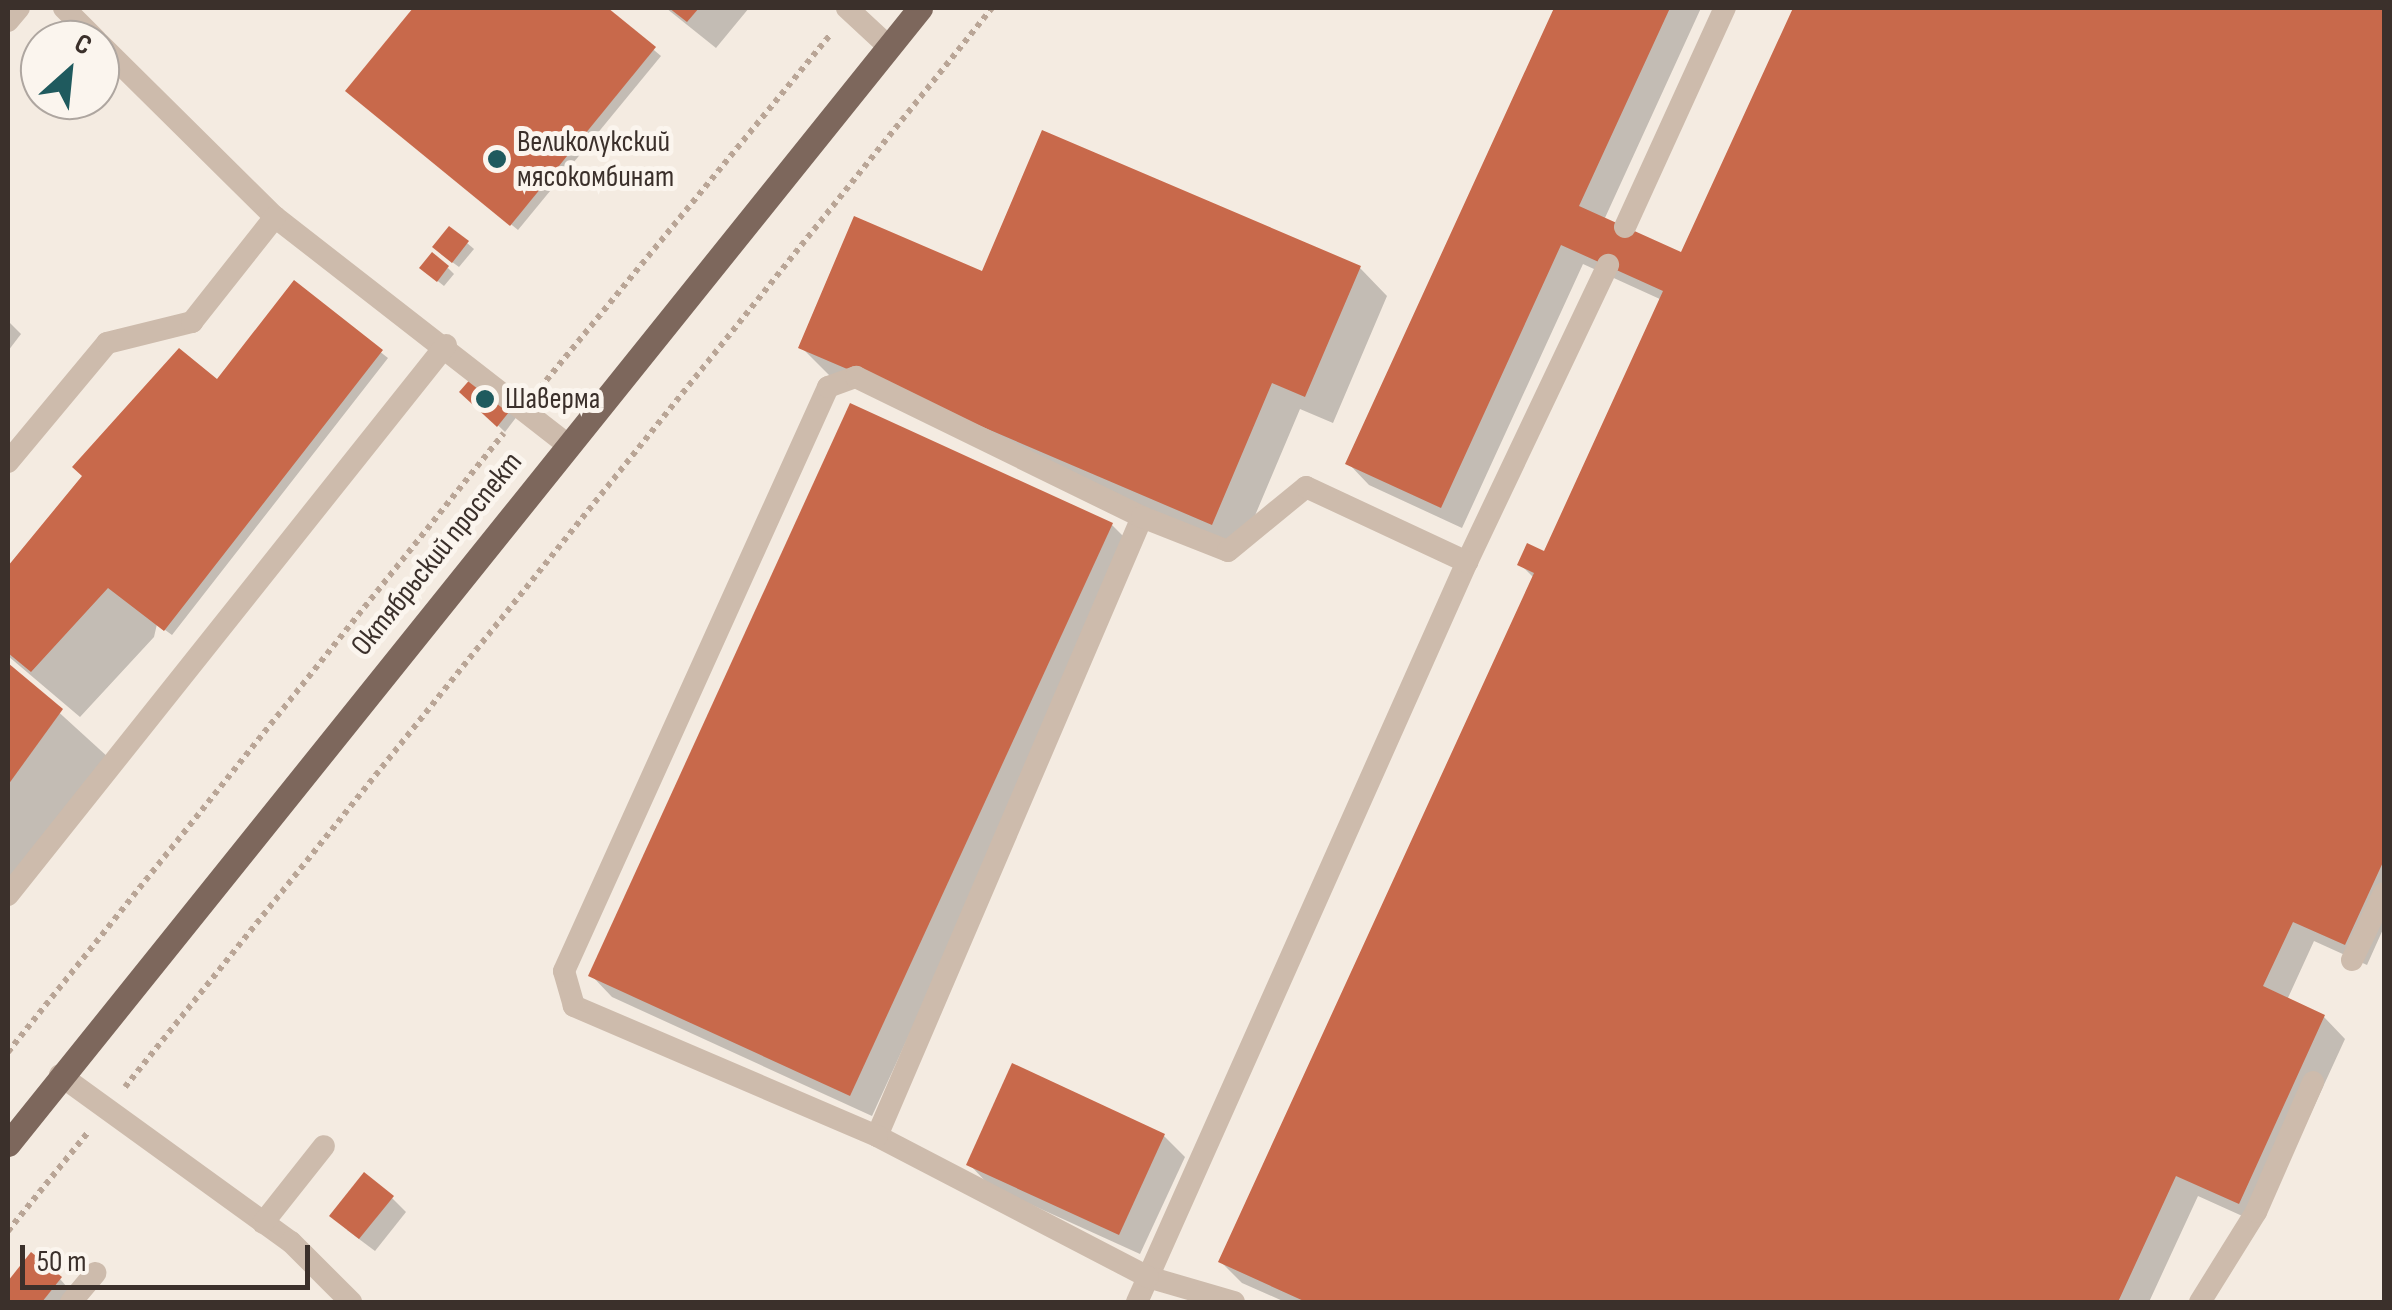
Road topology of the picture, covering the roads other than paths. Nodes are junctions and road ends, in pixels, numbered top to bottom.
1 (19, 8) edge
2 (920, 8) edge
3 (1724, 8) edge
4 (848, 9) edge
5 (8, 21) edge
6 (889, 48) junction
7 (120, 64) edge
8 (276, 217) junction
9 (1625, 227) dead end
10 (1608, 265) dead end
11 (446, 345) junction
12 (567, 444) junction
13 (8, 462) edge
14 (1142, 517) junction
15 (1467, 562) junction
16 (2384, 893) edge
17 (8, 895) edge
18 (2352, 960) dead end
19 (60, 1076) junction
20 (2314, 1082) dead end
21 (876, 1136) junction
22 (8, 1144) edge
23 (324, 1146) dead end
24 (264, 1223) junction
25 (95, 1273) dead end
26 (1148, 1277) junction
27 (71, 1302) edge
28 (351, 1302) edge
29 (1137, 1302) edge
30 (1234, 1302) edge
31 (2200, 1302) edge

1 - 5 lane
2 - 6 main road, Октябрьский проспект
3 - 9 lane
4 - 6 lane
6 - 12 main road, Октябрьский проспект
7 - 8 lane
8 - 11 lane
8 - 13 lane
10 - 15 lane
11 - 12 lane
11 - 17 lane
12 - 19 main road, Октябрьский проспект
14 - 15 lane
14 - 21 lane
14 - 21 lane
15 - 26 lane
16 - 18 lane
19 - 22 main road, Октябрьский проспект
19 - 24 lane
20 - 31 lane
21 - 26 lane
23 - 24 lane
24 - 28 lane
25 - 27 lane
26 - 29 lane
26 - 30 lane

